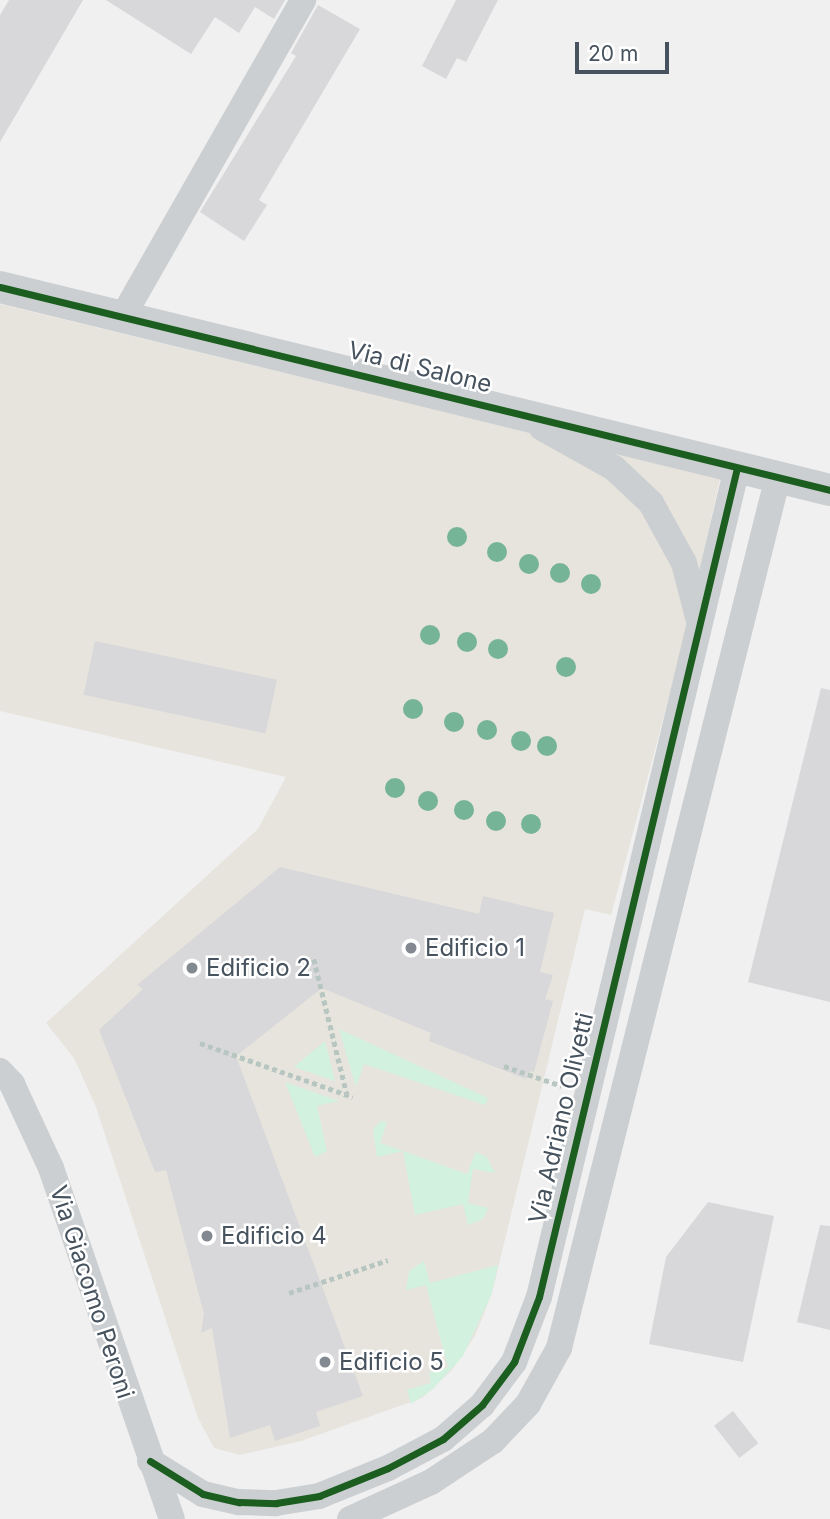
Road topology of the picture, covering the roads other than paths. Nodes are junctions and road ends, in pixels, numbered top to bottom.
1 (303, 0) edge
2 (0, 287) edge
3 (123, 316) junction
4 (497, 406) junction
5 (737, 468) junction
6 (778, 477) junction
7 (830, 490) edge
8 (700, 627) junction
9 (0, 1071) edge
10 (150, 1461) junction
11 (172, 1519) edge
12 (350, 1519) edge

1 - 3 street
2 - 3 street, Via di Salone
3 - 4 street, Via di Salone
4 - 5 street, Via di Salone
4 - 8 street
5 - 6 street, Via di Salone
5 - 8 street, Via Adriano Olivetti
6 - 7 street, Via di Salone
6 - 12 street
8 - 10 street, Via Adriano Olivetti
9 - 10 street, Via Giacomo Peroni
10 - 11 street, Via Giacomo Peroni

